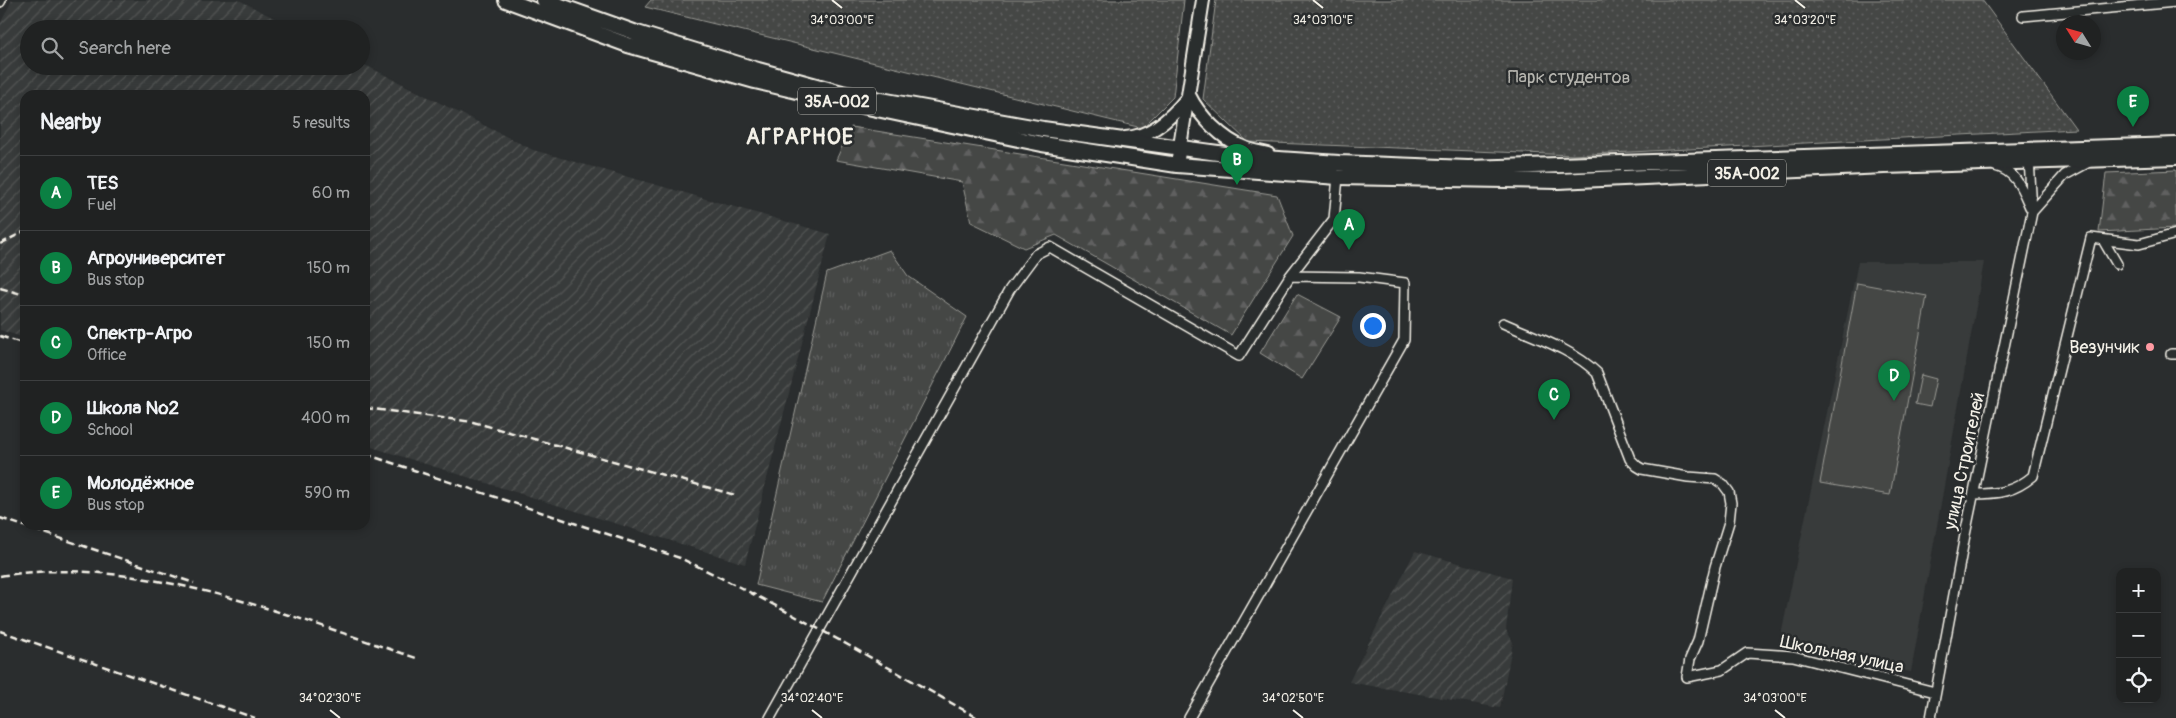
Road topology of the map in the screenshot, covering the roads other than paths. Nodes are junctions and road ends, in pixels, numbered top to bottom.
1 (506, 0) edge
2 (544, 0) edge
3 (1203, 0) edge
4 (2176, 2) edge
5 (2023, 16) dead end
6 (1189, 95) junction
7 (1102, 139) junction
8 (2176, 145) edge
9 (1180, 149) junction
10 (2029, 156) junction
11 (2176, 157) edge
12 (1287, 160) junction
13 (2094, 160) junction
14 (1984, 163) junction
15 (1177, 165) junction
16 (1338, 177) junction
17 (2032, 212) junction
18 (2176, 234) edge
19 (2103, 240) junction
20 (2117, 264) dead end
21 (1290, 276) junction
22 (1503, 323) dead end
23 (1974, 494) junction
24 (1936, 692) junction
25 (770, 718) edge
26 (1190, 718) edge
27 (1931, 718) edge

1 - 15 main road, 35А-002
2 - 7 main road, 35А-002
3 - 6 street
4 - 5 street
6 - 7 street
6 - 9 street
6 - 12 street
7 - 9 main road, 35А-002
8 - 10 main road, 35А-002
9 - 12 main road, 35А-002
9 - 15 street
10 - 12 main road, 35А-002
10 - 13 main road, 35А-002
10 - 14 main road, 35А-002
10 - 17 street, улица Строителей
11 - 13 main road, 35А-002
13 - 17 street
14 - 16 main road, 35А-002
14 - 17 street
15 - 16 main road, 35А-002
16 - 21 street
17 - 23 street, улица Строителей
18 - 19 street
19 - 20 street
19 - 23 street
21 - 25 street
21 - 26 street
22 - 24 street, Школьная улица
23 - 24 street, улица Строителей
24 - 27 street, улица Строителей

